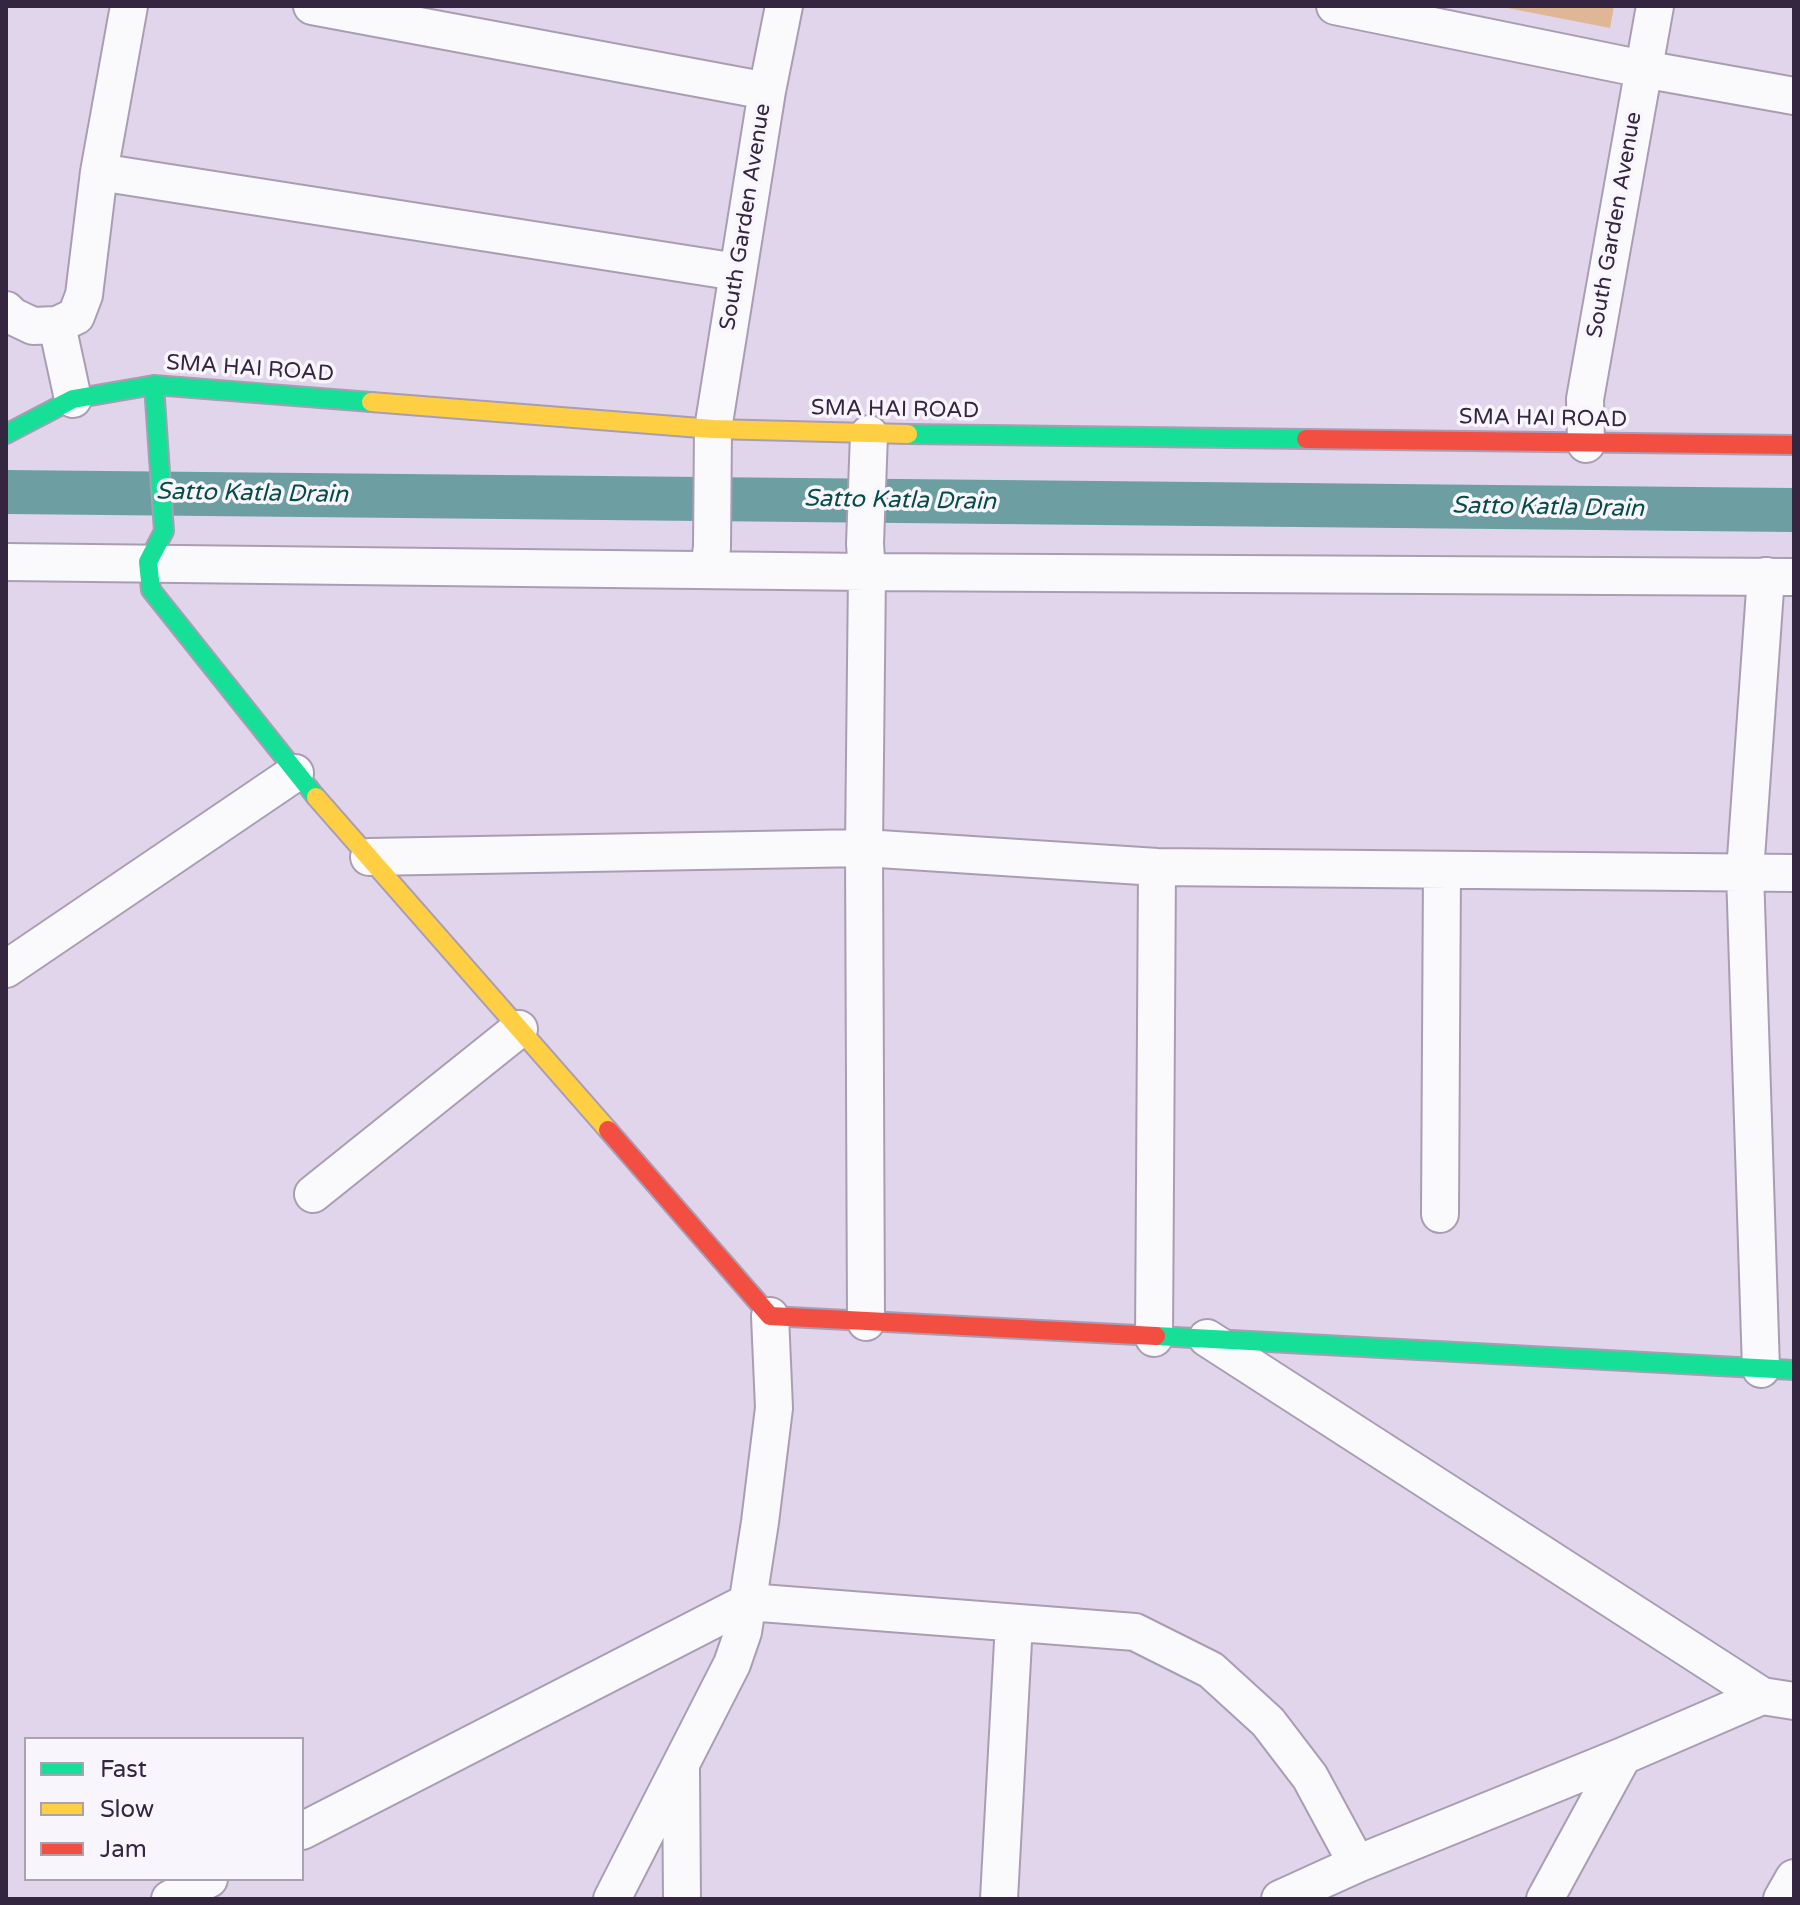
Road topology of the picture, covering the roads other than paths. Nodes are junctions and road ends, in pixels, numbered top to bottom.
1 (129, 6) edge
2 (784, 6) edge
3 (1335, 6) edge
4 (1655, 6) edge
5 (327, 7) edge
6 (1643, 69) junction
7 (767, 91) junction
8 (1794, 96) edge
9 (99, 172) junction
10 (737, 272) junction
11 (6, 310) edge
12 (57, 325) junction
13 (154, 385) junction
14 (73, 399) junction
15 (6, 434) edge
16 (1586, 444) junction
17 (1794, 445) edge
18 (713, 447) junction
19 (868, 448) junction
20 (710, 558) junction
21 (866, 558) junction
22 (6, 562) edge
23 (148, 562) junction
24 (1780, 577) edge
25 (295, 773) junction
26 (864, 848) junction
27 (369, 857) junction
28 (1157, 867) junction
29 (1442, 870) junction
30 (1745, 872) junction
31 (1794, 873) edge
32 (6, 969) edge
33 (519, 1029) junction
34 (313, 1194) dead end
35 (1440, 1214) dead end
36 (770, 1316) junction
37 (866, 1322) junction
38 (1154, 1338) junction
39 (1207, 1338) junction
40 (1777, 1369) edge
41 (748, 1602) junction
42 (1014, 1623) junction
43 (1778, 1699) edge
44 (1623, 1756) junction
45 (681, 1764) junction
46 (304, 1830) edge
47 (1357, 1864) junction
48 (1794, 1878) edge
49 (205, 1881) edge
50 (170, 1899) edge
51 (612, 1899) edge
52 (682, 1899) edge
53 (999, 1899) edge
54 (1280, 1899) edge
55 (1545, 1899) edge
56 (1782, 1899) edge

1 - 9 street
2 - 7 street, South Garden Avenue
3 - 6 street
4 - 6 street, South Garden Avenue
5 - 7 street
6 - 8 street
6 - 16 street, South Garden Avenue
7 - 10 street, South Garden Avenue
9 - 10 street
9 - 12 street
10 - 18 street, South Garden Avenue
11 - 12 street
12 - 14 street
13 - 14 street, SMA HAI ROAD
13 - 18 street, SMA HAI ROAD
13 - 23 street
14 - 15 street, SMA HAI ROAD
16 - 17 street, SMA HAI ROAD
16 - 19 street, SMA HAI ROAD
18 - 19 street, SMA HAI ROAD
18 - 20 street, South Garden Avenue
19 - 21 street
20 - 21 street
20 - 23 street
21 - 24 street
21 - 26 street
22 - 23 street
23 - 25 street
24 - 30 street
25 - 27 street
25 - 32 street
26 - 27 street
26 - 28 street
26 - 37 street
27 - 33 street
28 - 29 street
28 - 38 street
29 - 30 street
29 - 35 street
30 - 31 street
30 - 40 street
33 - 34 street
33 - 36 street
36 - 37 street
36 - 41 street
37 - 38 street
38 - 39 street
39 - 40 street
39 - 43 street
41 - 42 street
41 - 45 street
41 - 46 street
42 - 47 street
42 - 53 street
43 - 44 street
44 - 47 street
44 - 55 street
45 - 51 street
45 - 52 street
47 - 54 street
48 - 56 street
49 - 50 street

